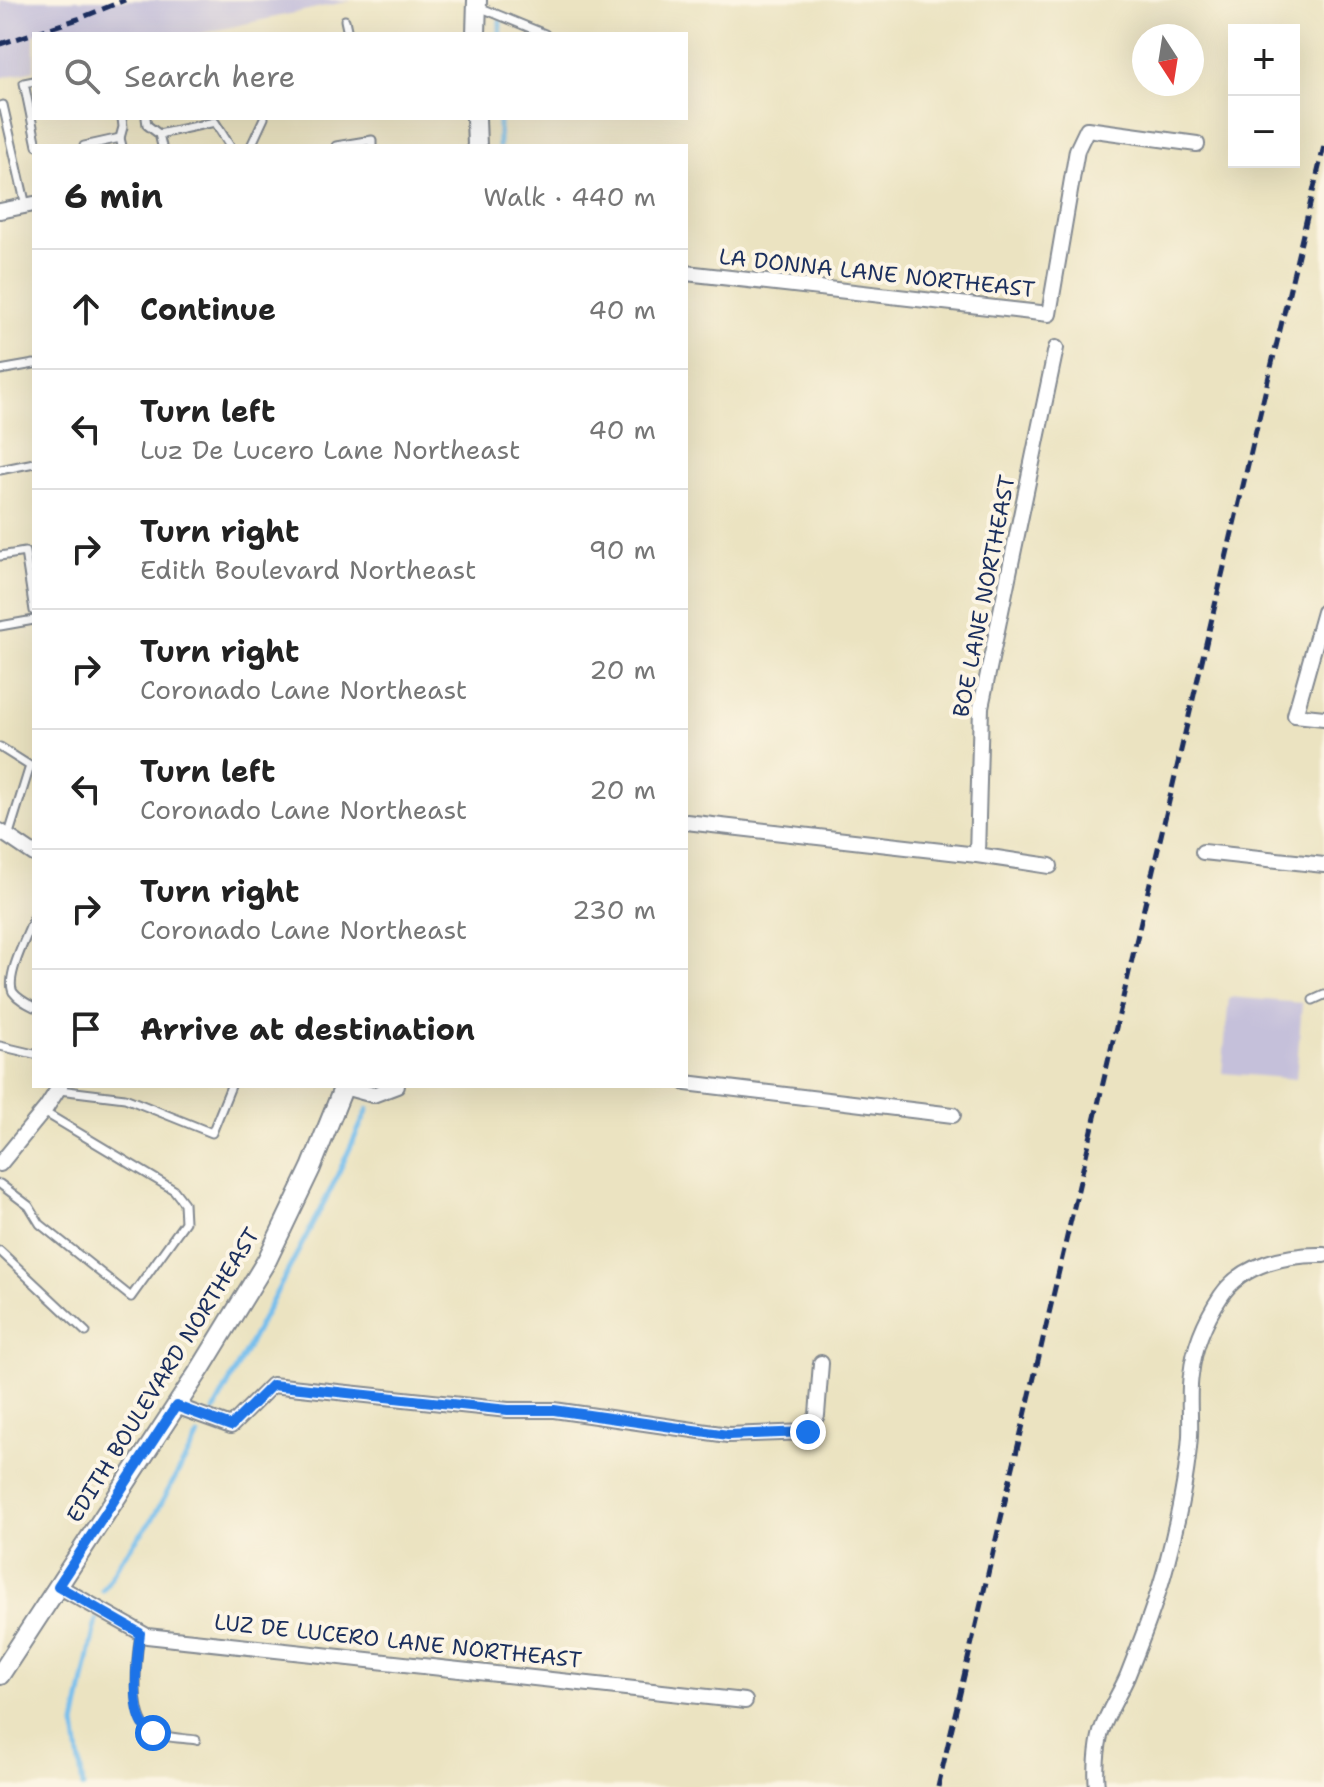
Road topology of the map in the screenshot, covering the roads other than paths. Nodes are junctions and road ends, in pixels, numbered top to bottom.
1 (477, 3) edge
2 (345, 20) dead end
3 (348, 32) edge
4 (476, 32) edge
5 (541, 32) edge
6 (32, 81) edge
7 (0, 106) edge
8 (122, 120) edge
9 (146, 120) edge
10 (216, 120) edge
11 (263, 120) edge
12 (476, 120) edge
13 (159, 134) junction
14 (121, 142) edge
15 (37, 144) edge
16 (162, 144) edge
17 (229, 144) edge
18 (252, 144) edge
19 (348, 144) edge
20 (372, 144) edge
21 (477, 144) edge
22 (1197, 144) dead end
23 (30, 205) edge
24 (0, 211) edge
25 (688, 273) edge
26 (1056, 348) dead end
27 (32, 364) edge
28 (1, 368) edge
29 (32, 463) edge
30 (0, 470) edge
31 (0, 556) edge
32 (32, 598) edge
33 (1324, 612) edge
34 (32, 620) edge
35 (0, 626) edge
36 (1324, 718) edge
37 (0, 747) edge
38 (688, 822) edge
39 (4, 834) edge
40 (1203, 852) dead end
41 (32, 853) edge
42 (977, 855) junction
43 (1324, 865) edge
44 (1050, 866) dead end
45 (32, 923) edge
46 (1324, 995) edge
47 (1313, 1000) dead end
48 (32, 1006) edge
49 (0, 1046) edge
50 (32, 1054) edge
51 (688, 1083) edge
52 (58, 1088) edge
53 (107, 1088) edge
54 (230, 1088) edge
55 (343, 1088) edge
56 (350, 1088) edge
57 (392, 1088) edge
58 (103, 1096) junction
59 (43, 1112) junction
60 (953, 1115) dead end
61 (0, 1164) edge
62 (0, 1184) edge
63 (0, 1251) edge
64 (1324, 1255) edge
65 (86, 1332) dead end
66 (821, 1363) dead end
67 (176, 1406) junction
68 (58, 1586) junction
69 (140, 1633) junction
70 (0, 1675) edge
71 (745, 1701) dead end
72 (196, 1740) dead end
73 (1097, 1787) edge

1 - 4 street
1 - 5 lane
2 - 3 lane
6 - 15 lane
7 - 23 lane
8 - 14 lane
9 - 13 lane
10 - 13 lane
10 - 17 lane
11 - 18 lane
12 - 21 street
13 - 16 lane
19 - 20 lane
22 - 25 street, LA DONNA LANE NORTHEAST
23 - 24 street
26 - 42 street, BOE LANE NORTHEAST
27 - 28 lane
29 - 30 lane
31 - 32 lane
33 - 36 street
34 - 35 lane
37 - 39 lane
38 - 42 street
39 - 41 street
40 - 43 street
42 - 44 street
45 - 48 lane
46 - 47 lane
49 - 50 lane
51 - 60 street
52 - 58 lane
52 - 59 street
53 - 58 lane
54 - 58 lane
55 - 67 street, EDITH BOULEVARD NORTHEAST
56 - 57 street, EDITH BOULEVARD NORTHEAST
59 - 61 street
59 - 62 lane
63 - 65 lane
64 - 73 street
66 - 67 street
67 - 68 street, EDITH BOULEVARD NORTHEAST
68 - 69 street, LUZ DE LUCERO LANE NORTHEAST
68 - 70 street, EDITH BOULEVARD NORTHEAST
69 - 71 street, LUZ DE LUCERO LANE NORTHEAST
69 - 72 lane

